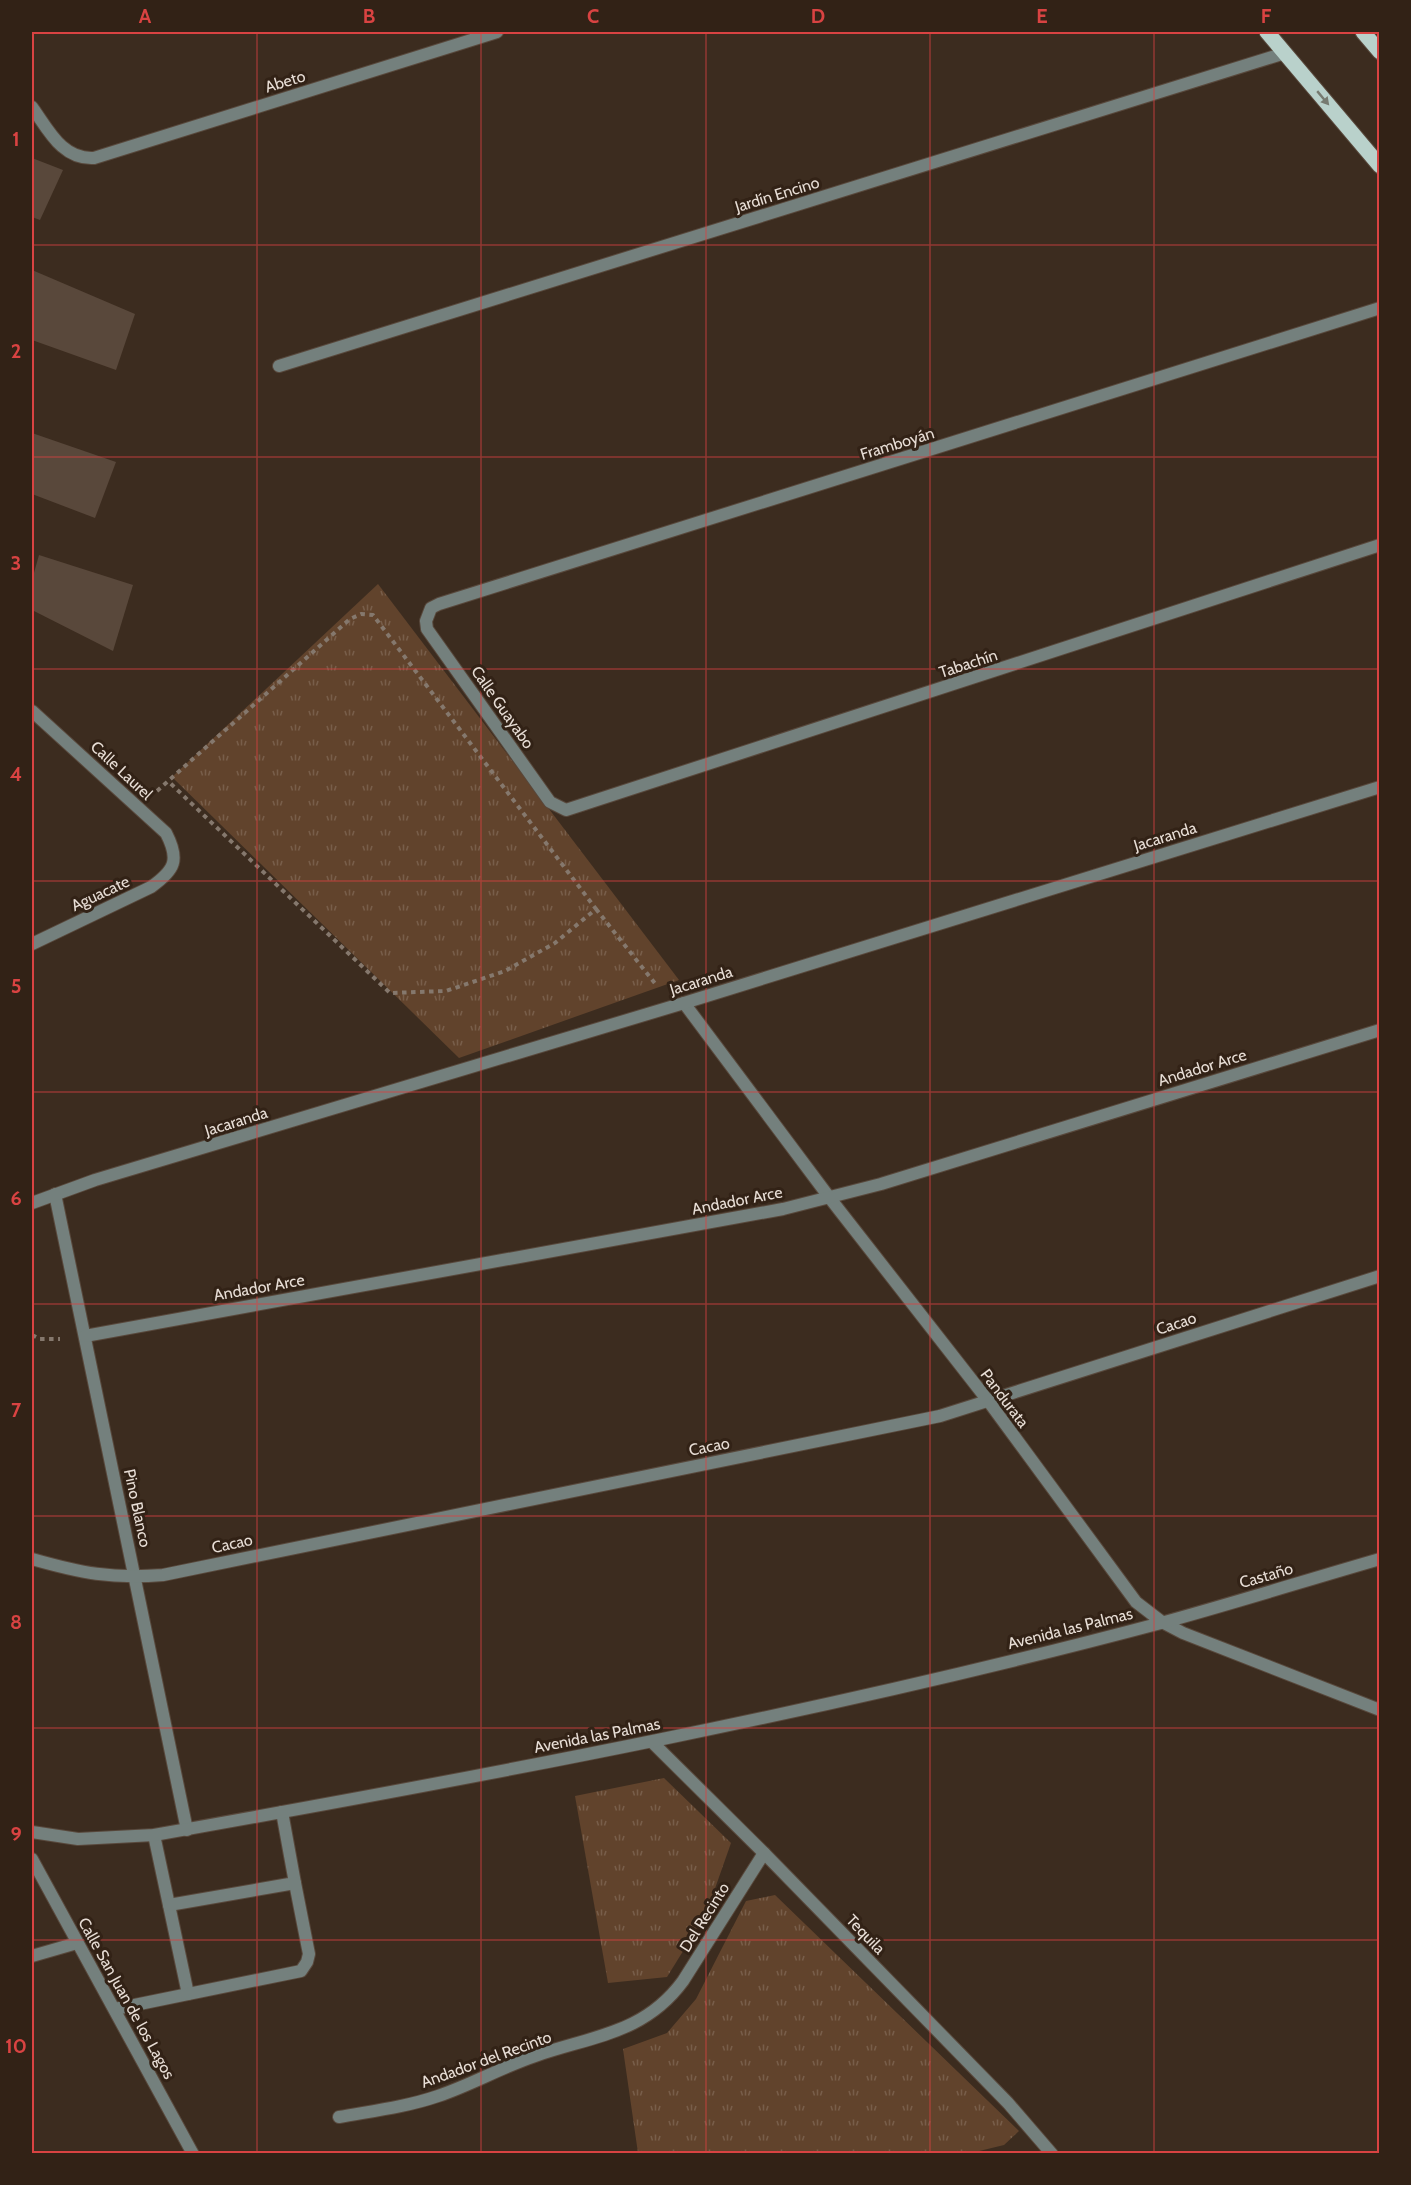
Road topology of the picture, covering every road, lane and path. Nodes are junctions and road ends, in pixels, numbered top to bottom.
1 (497, 32) edge
2 (1268, 32) edge
3 (1363, 32) edge
4 (1286, 52) junction
5 (1380, 52) edge
6 (32, 107) edge
7 (1380, 166) edge
8 (1380, 309) edge
9 (279, 366) dead end
10 (1380, 545) edge
11 (428, 613) joint
12 (32, 711) edge
13 (169, 782) junction
14 (1380, 787) edge
15 (136, 806) junction
16 (566, 810) joint
17 (174, 862) joint
18 (596, 909) junction
19 (32, 944) edge
20 (678, 1005) junction
21 (1380, 1030) edge
22 (55, 1194) junction
23 (829, 1197) junction
24 (32, 1203) edge
25 (1380, 1276) edge
26 (85, 1336) junction
27 (989, 1402) junction
28 (32, 1559) edge
29 (1380, 1559) edge
30 (136, 1577) junction
31 (1162, 1622) junction
32 (1380, 1710) edge
33 (652, 1742) junction
34 (282, 1812) junction
35 (187, 1830) junction
36 (32, 1832) edge
37 (154, 1835) junction
38 (764, 1853) junction
39 (32, 1859) edge
40 (295, 1883) junction
41 (169, 1905) junction
42 (77, 1943) junction
43 (32, 1956) edge
44 (188, 1994) junction
45 (670, 1999) joint
46 (115, 2008) junction
47 (339, 2117) dead end
48 (193, 2154) edge
49 (1052, 2154) edge

1 - 6 street, Abeto
2 - 4 main road
3 - 5 main road
4 -> 7 main road
4 - 9 street, Jardín Encino
8 - 11 street, Framboyán
10 - 16 street, Tabachín
11 - 16 street, Calle Guayabo
12 - 15 street, Calle Laurel
13 - 15 path
13 - 18 path
13 - 18 path
14 - 20 street, Jacaranda
15 - 17 street, Calle Laurel
17 - 19 street, Aguacate
18 - 20 path
20 - 22 street, Jacaranda
20 - 23 street, Pandurata
21 - 23 street, Andador Arce
22 - 24 street, Jacaranda
22 - 26 street, Pino Blanco
23 - 26 street, Andador Arce
23 - 27 street, Pandurata
25 - 27 street, Cacao
26 - 30 street, Pino Blanco
27 - 30 street, Cacao
27 - 31 street, Pandurata
28 - 30 street, Cacao
29 - 31 street, Castaño
30 - 35 street, Pino Blanco
31 - 32 street, Pandurata
31 - 33 street, Avenida las Palmas
33 - 34 street, Avenida las Palmas
33 - 38 street, Tequila
34 - 35 street, Avenida las Palmas
34 - 40 street
35 - 37 street, Avenida las Palmas
36 - 37 street, Avenida las Palmas
37 - 41 street
38 - 45 street, Del Recinto
38 - 49 street, Tequila
39 - 42 street, Calle San Juan de los Lagos
40 - 41 street
40 - 44 street
41 - 44 street
42 - 43 street
42 - 46 street, Calle San Juan de los Lagos
44 - 46 street
45 - 47 street, Andador del Recinto
46 - 48 street, Calle San Juan de los Lagos

